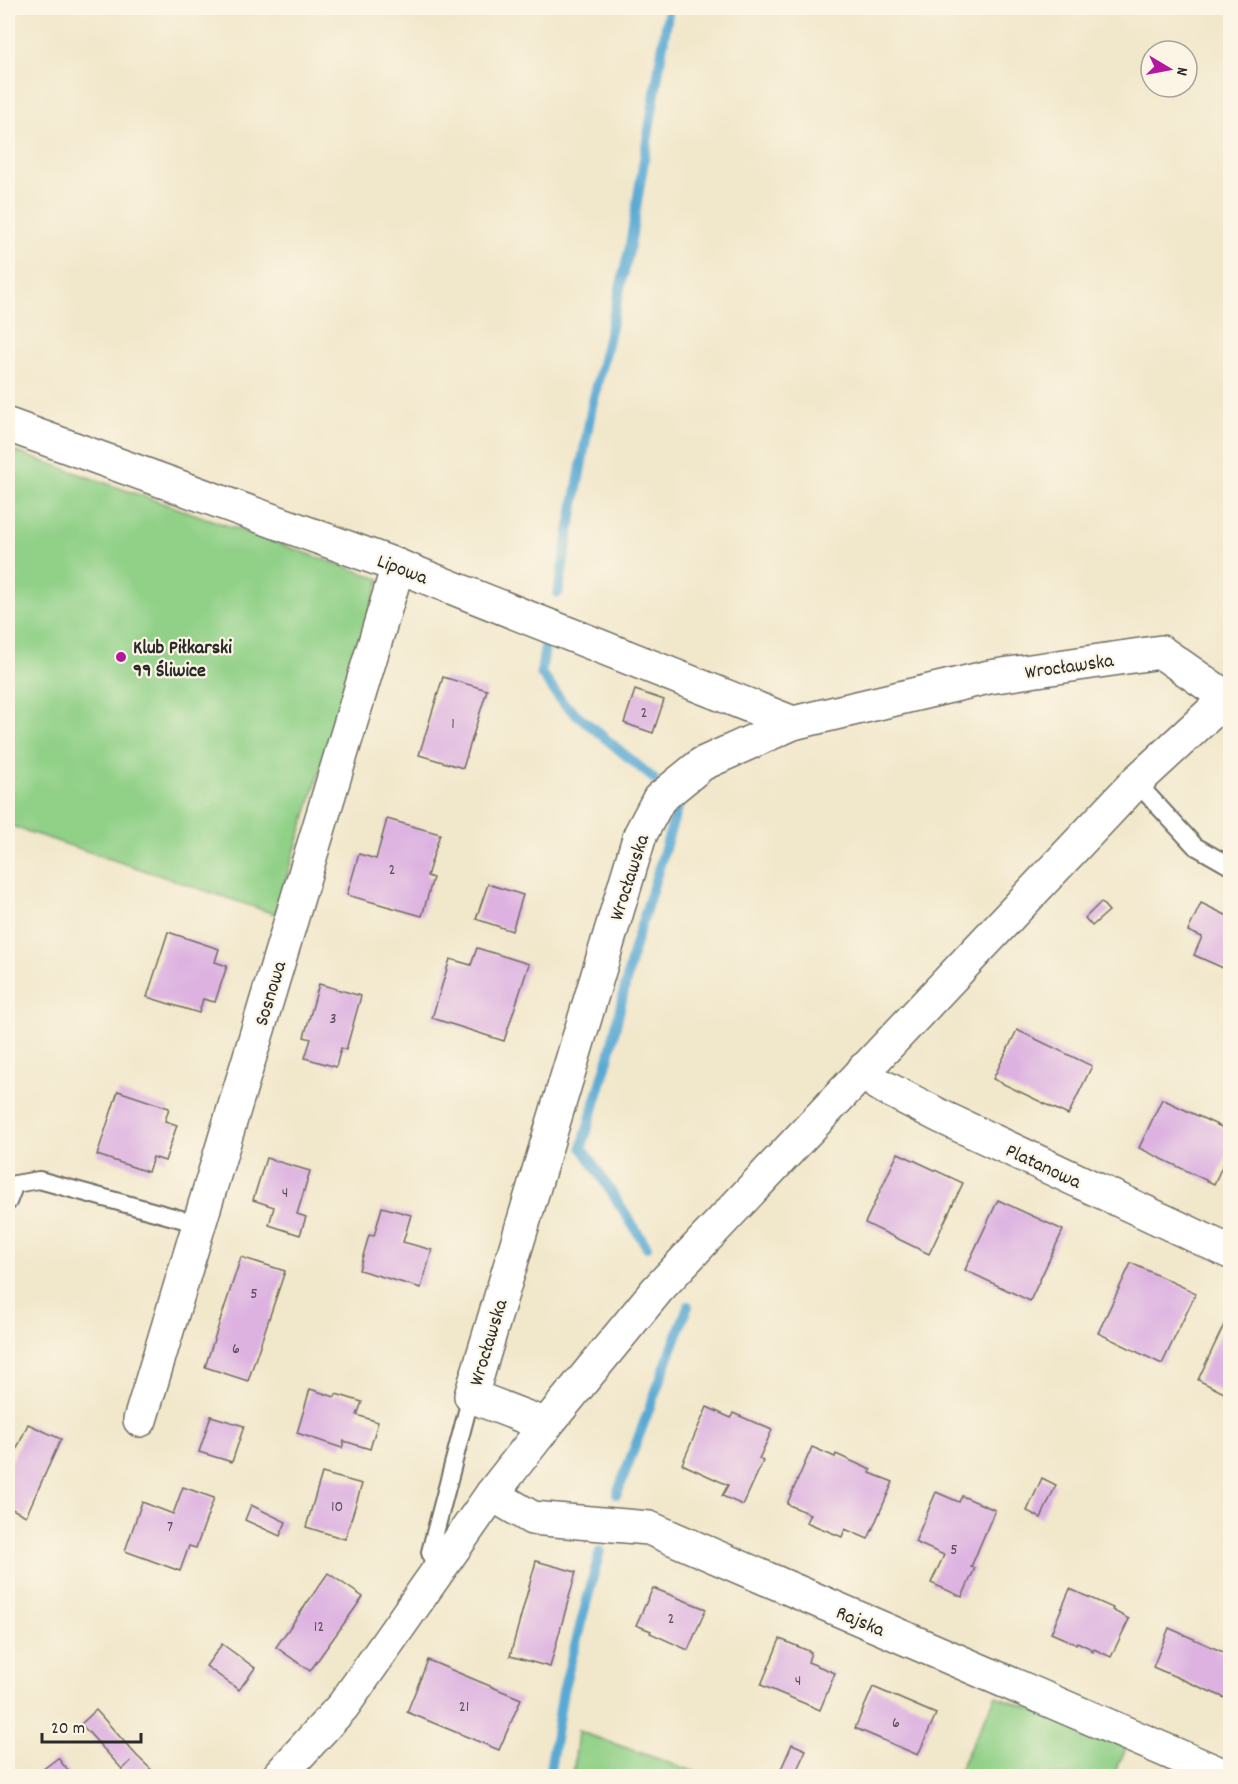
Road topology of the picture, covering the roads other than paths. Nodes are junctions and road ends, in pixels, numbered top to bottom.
1 (8, 425) edge
2 (398, 566) junction
3 (1229, 697) edge
4 (793, 723) junction
5 (1137, 782) junction
6 (1230, 866) edge
7 (864, 1069) junction
8 (8, 1202) edge
9 (199, 1224) junction
10 (1230, 1252) edge
11 (471, 1396) junction
12 (140, 1420) dead end
13 (546, 1425) junction
14 (492, 1494) junction
15 (437, 1573) junction
16 (279, 1776) edge
17 (1225, 1776) edge

1 - 2 street, Lipowa
2 - 4 street, Lipowa
2 - 9 street, Sosnowa
3 - 4 street, Wrocławska
3 - 5 street, Wrocławska
4 - 11 street, Wrocławska
5 - 6 lane
5 - 7 street, Wrocławska
7 - 10 street, Platanowa
7 - 13 street, Wrocławska
8 - 9 lane
9 - 12 street, Sosnowa
11 - 13 street, Wrocławska
11 - 15 lane
13 - 14 street, Wrocławska
14 - 15 street, Wrocławska
14 - 17 street, Rajska
15 - 16 street, Wrocławska

